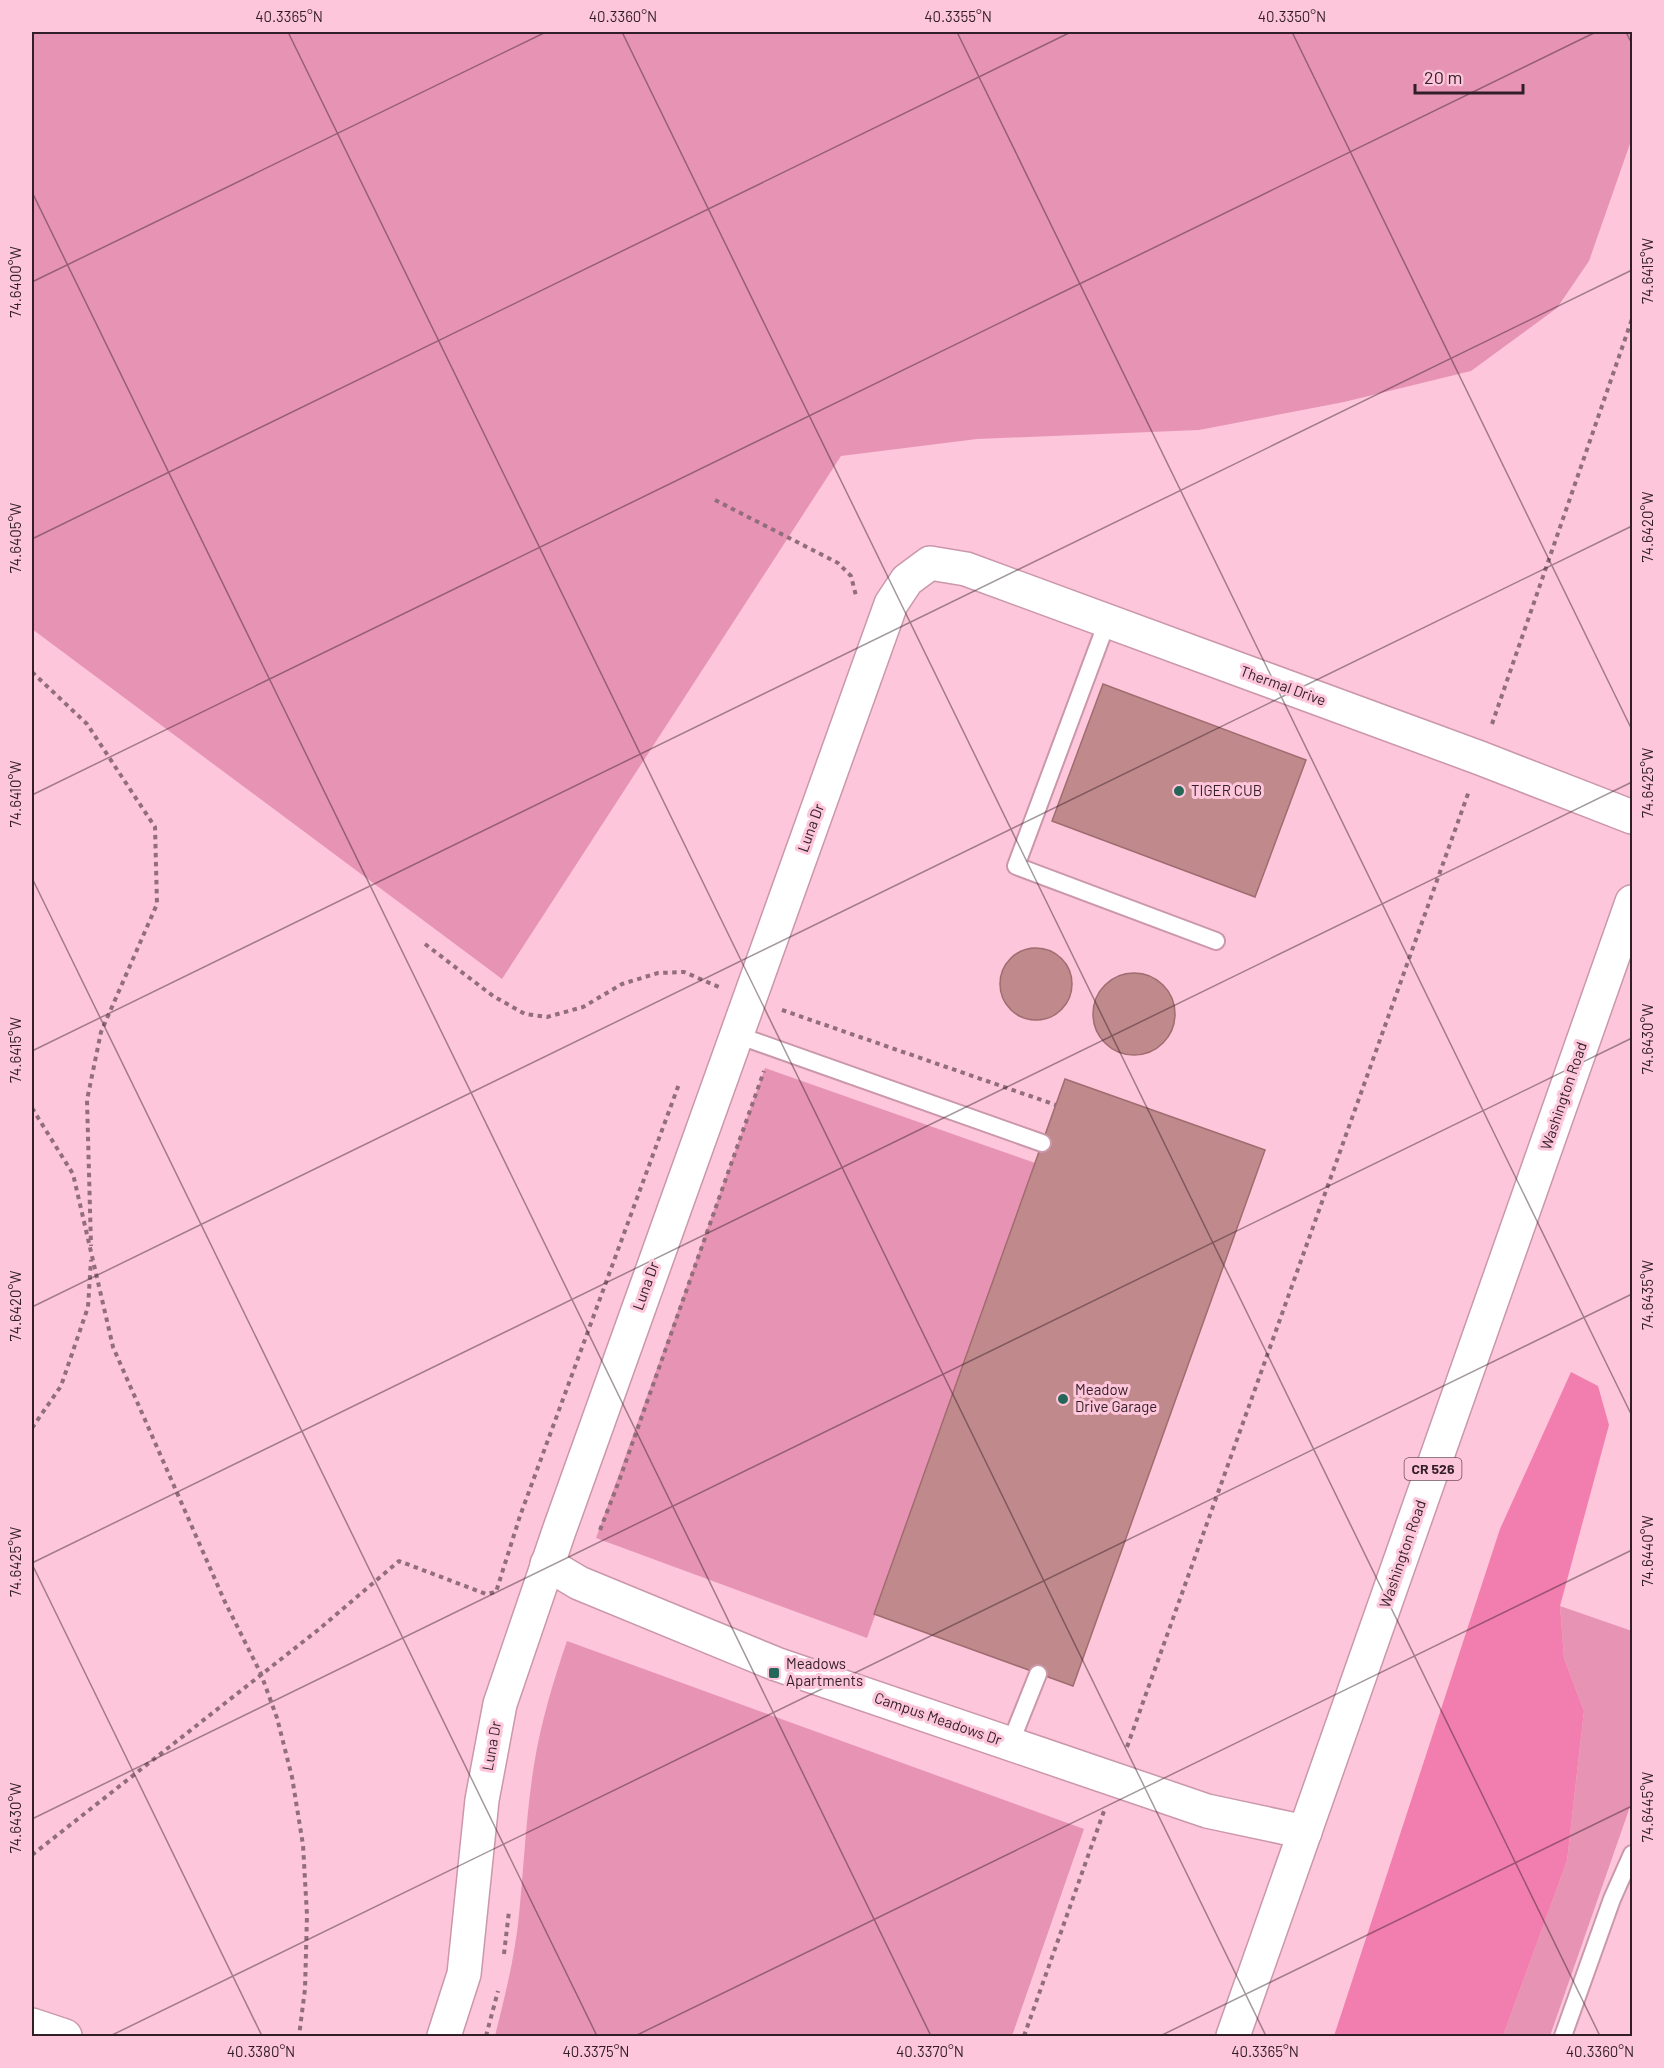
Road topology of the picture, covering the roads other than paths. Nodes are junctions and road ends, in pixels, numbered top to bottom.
1 (930, 563) joint
2 (1107, 622) junction
3 (1632, 818) edge
4 (1632, 902) edge
5 (1625, 938) edge
6 (1216, 941) dead end
7 (736, 1035) junction
8 (1042, 1143) dead end
9 (547, 1564) junction
10 (1038, 1674) dead end
11 (1010, 1744) junction
12 (1305, 1832) junction
13 (1632, 1854) edge
14 (32, 2025) edge
15 (65, 2037) edge
16 (444, 2037) edge
17 (1233, 2037) edge
18 (1563, 2037) edge

1 - 2 street, Thermal Drive
1 - 7 street, Luna Dr
2 - 3 street, Thermal Drive
2 - 6 lane
4 - 5 street, Washington Road / CR 526
5 - 12 street, Washington Road / CR 526
7 - 8 lane
7 - 9 street, Luna Dr
9 - 11 street, Campus Meadows Dr
9 - 16 street, Luna Dr
10 - 11 lane
11 - 12 street, Campus Meadows Dr
12 - 17 street, Washington Road / CR 526
13 - 18 lane
14 - 15 street

